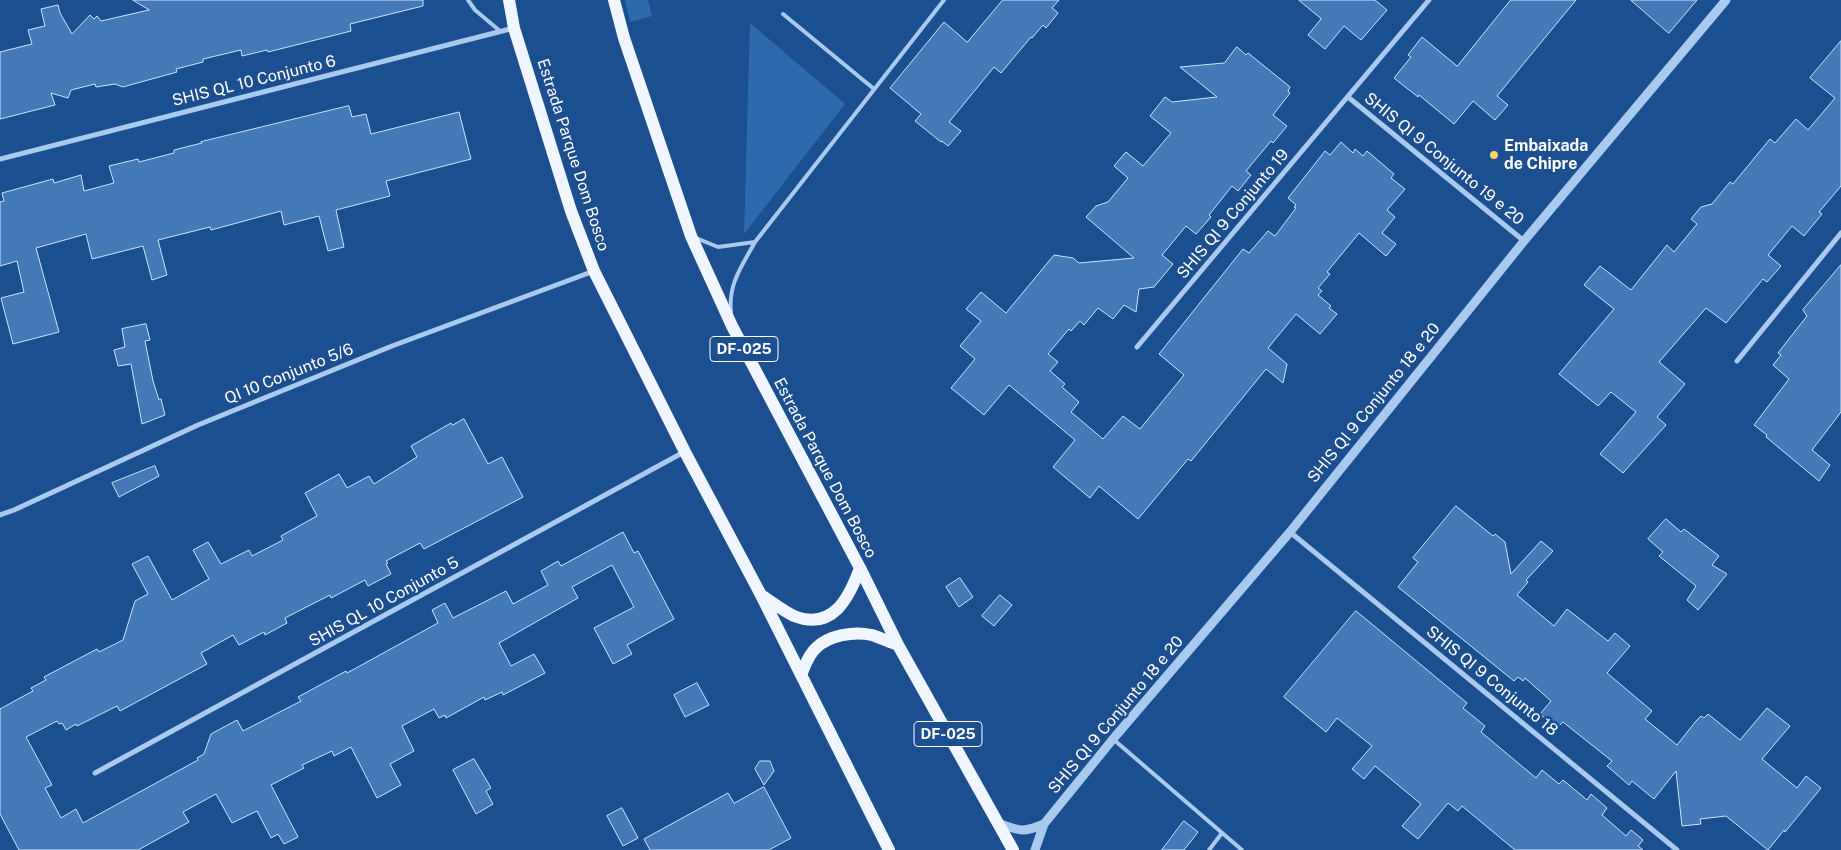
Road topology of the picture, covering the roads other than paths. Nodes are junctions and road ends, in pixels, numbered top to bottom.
1 (468, 0) edge
2 (508, 0) edge
3 (614, 0) edge
4 (944, 0) edge
5 (1429, 0) edge
6 (1726, 0) edge
7 (783, 14) dead end
8 (514, 28) junction
9 (500, 32) junction
10 (874, 89) junction
11 (1348, 97) junction
12 (0, 159) edge
13 (1841, 234) edge
14 (691, 236) junction
15 (1524, 241) junction
16 (755, 242) junction
17 (594, 271) junction
18 (732, 326) junction
19 (1137, 347) dead end
20 (1736, 361) dead end
21 (685, 452) junction
22 (0, 515) edge
23 (1290, 532) junction
24 (860, 568) junction
25 (761, 595) junction
26 (898, 645) junction
27 (801, 675) junction
28 (1113, 739) junction
29 (95, 773) dead end
30 (998, 824) junction
31 (1044, 824) junction
32 (1222, 833) junction
33 (889, 850) edge
34 (1013, 850) edge
35 (1035, 850) edge
36 (1209, 850) edge
37 (1242, 850) edge
38 (1677, 850) edge

1 - 9 lane
2 - 8 main road, Estrada Parque Dom Bosco
3 - 14 main road, Estrada Parque Dom Bosco / DF-025
4 - 10 lane
5 - 11 street, SHIS QI 9 Conjunto 19
6 - 15 street, SHIS QI 9 Conjunto 18 e 20
7 - 10 lane
8 - 9 street, SHIS QL 10 Conjunto 6
8 - 17 main road, Estrada Parque Dom Bosco
9 - 12 street, SHIS QL 10 Conjunto 6
10 - 16 lane
11 - 15 street, SHIS QI 9 Conjunto 19 e 20
11 - 19 street, SHIS QI 9 Conjunto 19
13 - 20 street
14 - 16 lane
14 - 18 main road, Estrada Parque Dom Bosco / DF-025
15 - 23 street, SHIS QI 9 Conjunto 18 e 20
16 - 18 lane
17 - 21 main road, Estrada Parque Dom Bosco
17 - 22 street, QI 10 Conjunto 5/6
18 - 24 main road, Estrada Parque Dom Bosco / DF-025
21 - 25 main road, Estrada Parque Dom Bosco
21 - 29 street, SHIS QL 10 Conjunto 5
23 - 28 street, SHIS QI 9 Conjunto 18 e 20
23 - 38 street, SHIS QI 9 Conjunto 18
24 - 25 main road
24 - 26 main road, Estrada Parque Dom Bosco / DF-025
25 - 27 main road, Estrada Parque Dom Bosco
26 - 27 main road
26 - 30 main road, Estrada Parque Dom Bosco / DF-025
27 - 33 main road, Estrada Parque Dom Bosco
28 - 31 street, SHIS QI 9 Conjunto 18 e 20
28 - 32 lane
30 - 31 street
30 - 34 main road, Estrada Parque Dom Bosco / DF-025
31 - 35 street, SHIS QI 9 Conjunto 18 e 20
32 - 36 lane
32 - 37 lane

